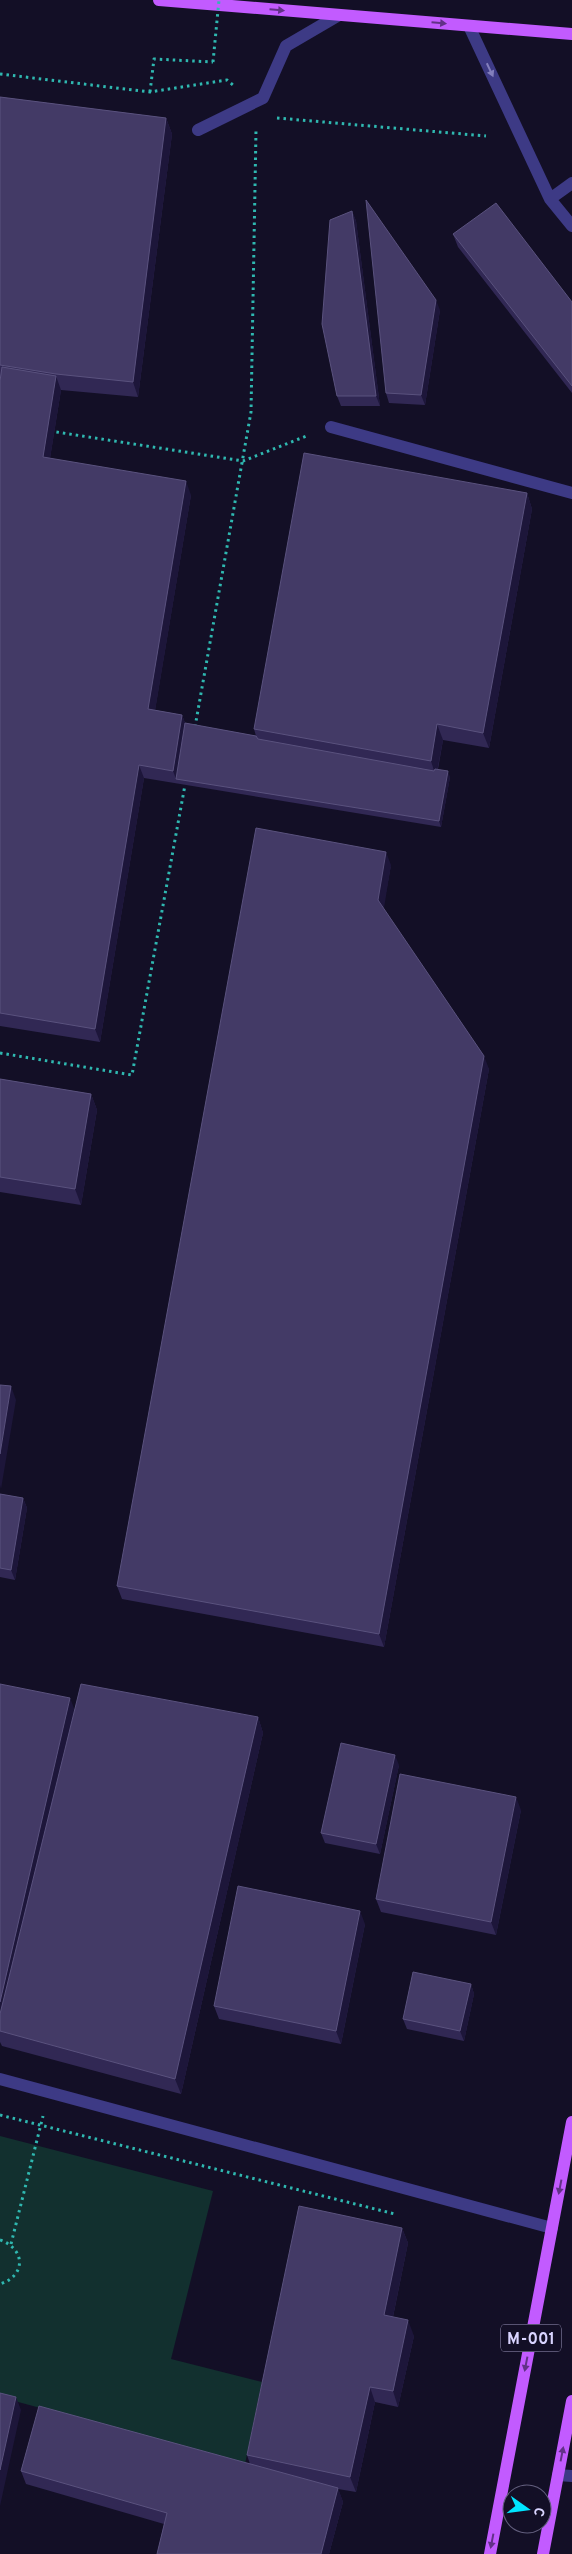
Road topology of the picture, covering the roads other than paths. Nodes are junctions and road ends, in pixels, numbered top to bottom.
1 (159, 0) edge
2 (339, 15) junction
3 (469, 26) junction
4 (572, 34) edge
5 (198, 130) dead end
6 (572, 183) edge
7 (550, 199) junction
8 (572, 226) edge
9 (331, 427) road end
10 (572, 493) edge
11 (0, 2079) edge
12 (572, 2122) edge
13 (552, 2228) junction
14 (572, 2401) edge
15 (558, 2475) junction
16 (572, 2476) edge
17 (490, 2554) edge
18 (544, 2554) edge

1 -> 2 main road
2 -> 3 main road
2 - 5 lane
3 - 4 main road
3 -> 7 lane
6 - 7 lane
7 - 8 lane
9 - 10 lane
11 - 13 lane
12 -> 13 main road, М-001
13 -> 17 main road, М-001
15 -> 14 main road
15 - 16 lane
15 - 18 main road

